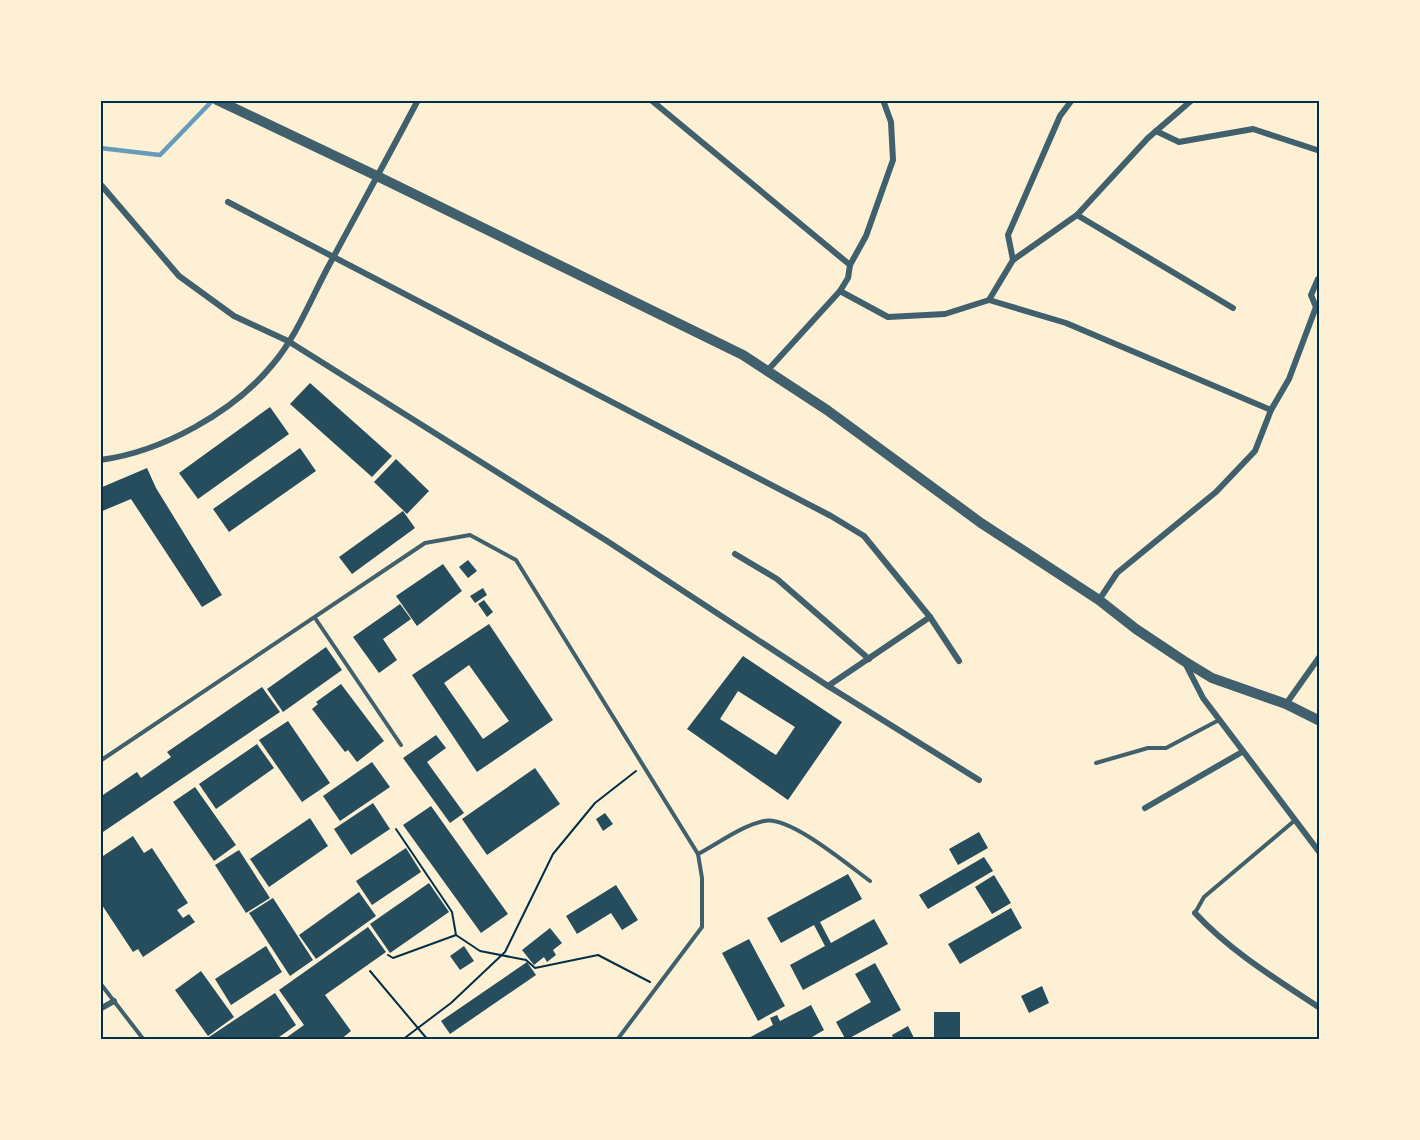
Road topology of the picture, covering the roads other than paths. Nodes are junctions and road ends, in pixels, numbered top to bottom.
1 (217, 100) edge
2 (418, 100) edge
3 (651, 100) edge
4 (883, 100) edge
5 (1072, 100) edge
6 (1192, 100) edge
7 (1156, 131) junction
8 (1320, 151) edge
9 (377, 176) junction
10 (102, 186) dead end
11 (228, 202) dead end
12 (1077, 215) junction
13 (334, 257) junction
14 (1013, 260) junction
15 (850, 265) junction
16 (1318, 279) edge
17 (840, 291) junction
18 (989, 300) junction
19 (1233, 308) dead end
20 (288, 341) junction
21 (767, 371) junction
22 (1271, 410) junction
23 (100, 460) edge
24 (735, 554) dead end
25 (1099, 600) junction
26 (930, 617) junction
27 (315, 618) junction
28 (1320, 656) edge
29 (870, 659) junction
30 (959, 661) dead end
31 (1184, 662) junction
32 (828, 686) junction
33 (1287, 704) junction
34 (1219, 720) junction
35 (1320, 721) edge
36 (401, 745) dead end
37 (1242, 752) junction
38 (100, 761) edge
39 (1096, 763) dead end
40 (979, 780) dead end
41 (1145, 808) dead end
42 (1294, 821) junction
43 (1320, 853) edge
44 (698, 854) junction
45 (870, 881) dead end
46 (1195, 912) joint
47 (100, 983) edge
48 (114, 1000) junction
49 (1320, 1008) edge
50 (100, 1009) edge
51 (144, 1040) edge
52 (617, 1040) edge

1 - 9 street
2 - 9 street
3 - 15 street
4 - 15 street
5 - 14 street
6 - 7 street
7 - 8 street
7 - 12 street
9 - 13 street
9 - 21 street
10 - 20 street
11 - 13 street
12 - 14 street
12 - 19 street
13 - 20 street
13 - 26 street
14 - 18 street
15 - 17 street
16 - 22 street
17 - 18 street
17 - 21 street
18 - 22 street
20 - 23 street
20 - 32 street
21 - 25 street
22 - 25 street
24 - 29 street
25 - 31 street
26 - 29 street
26 - 30 street
27 - 36 lane
27 - 38 lane
27 - 44 lane
28 - 33 street
29 - 32 street
31 - 33 street
31 - 34 street
32 - 40 street
33 - 35 street
34 - 37 street
34 - 39 lane
37 - 41 street
37 - 42 street
42 - 43 street
42 - 46 lane
44 - 45 lane
44 - 52 lane
46 - 49 street
47 - 48 lane
48 - 50 street
48 - 51 lane

